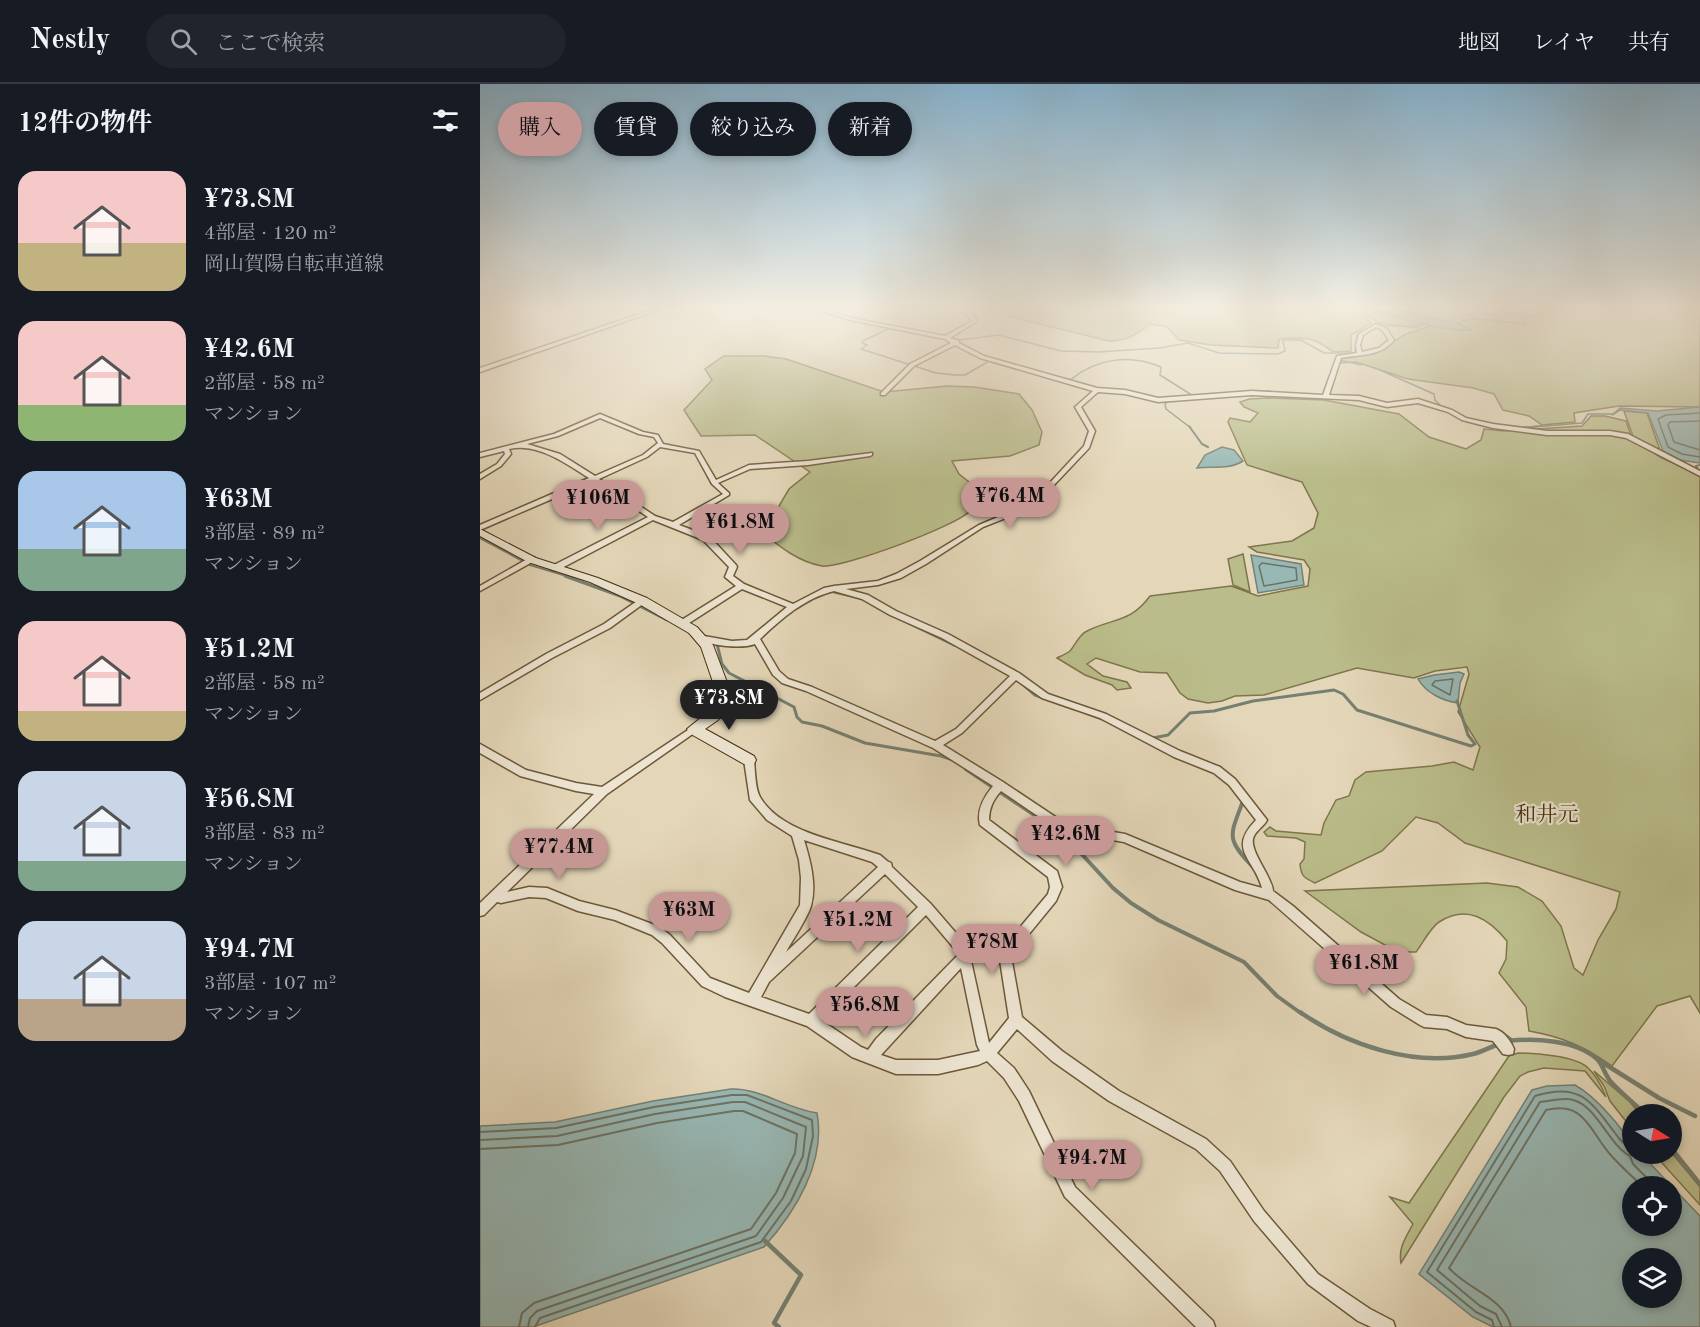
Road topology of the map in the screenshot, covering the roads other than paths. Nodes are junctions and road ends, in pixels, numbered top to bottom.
1 (908, 368) edge
2 (1020, 368) edge
3 (1335, 368) edge
4 (1097, 390) junction
5 (883, 394) dead end
6 (1325, 397) junction
7 (522, 445) junction
8 (660, 445) junction
9 (506, 449) junction
10 (870, 454) dead end
11 (480, 455) edge
12 (1700, 474) edge
13 (480, 477) edge
14 (595, 478) junction
15 (714, 483) junction
16 (653, 517) junction
17 (673, 525) junction
18 (480, 530) edge
19 (528, 562) junction
20 (555, 568) junction
21 (741, 586) junction
22 (834, 588) junction
23 (480, 589) edge
24 (639, 604) junction
25 (793, 607) junction
26 (683, 623) junction
27 (757, 639) junction
28 (704, 644) junction
29 (1016, 675) junction
30 (480, 697) edge
31 (694, 729) junction
32 (936, 746) junction
33 (480, 748) edge
34 (749, 760) joint
35 (997, 788) junction
36 (603, 791) junction
37 (796, 833) junction
38 (887, 866) junction
39 (1262, 893) junction
40 (495, 897) junction
41 (926, 907) junction
42 (480, 911) edge
43 (965, 956) junction
44 (759, 985) junction
45 (753, 999) junction
46 (811, 1020) junction
47 (1016, 1020) junction
48 (1504, 1044) dead end
49 (988, 1054) junction
50 (871, 1058) junction
51 (1207, 1327) edge
52 (1387, 1327) edge

1 - 5 street
2 - 4 street
3 - 6 street
4 - 6 street
4 - 22 street
6 - 12 street
7 - 8 street
7 - 9 street
7 - 14 street
8 - 14 street
8 - 15 street
9 - 11 street
9 - 13 street
10 - 15 street
14 - 16 street
14 - 18 street
15 - 17 street
16 - 17 street
16 - 20 street
17 - 21 street
18 - 19 street
19 - 20 street
19 - 23 street
20 - 24 street
21 - 25 street
21 - 26 street
22 - 25 street
22 - 29 street
24 - 26 street
24 - 30 street
25 - 27 street
26 - 28 street
27 - 28 street
27 - 32 street
28 - 31 street
29 - 32 street
29 - 39 street
31 - 34 street
31 - 36 street
32 - 35 street
33 - 36 street
34 - 37 street
35 - 39 street
35 - 47 street
36 - 40 street
37 - 38 street
37 - 44 street
38 - 41 street
38 - 44 street
39 - 48 street
40 - 42 street
40 - 45 street
41 - 43 street
41 - 46 street
43 - 49 street
43 - 50 street
44 - 45 street
45 - 46 street
46 - 50 street
47 - 49 street
47 - 52 street
49 - 50 street
49 - 51 street

